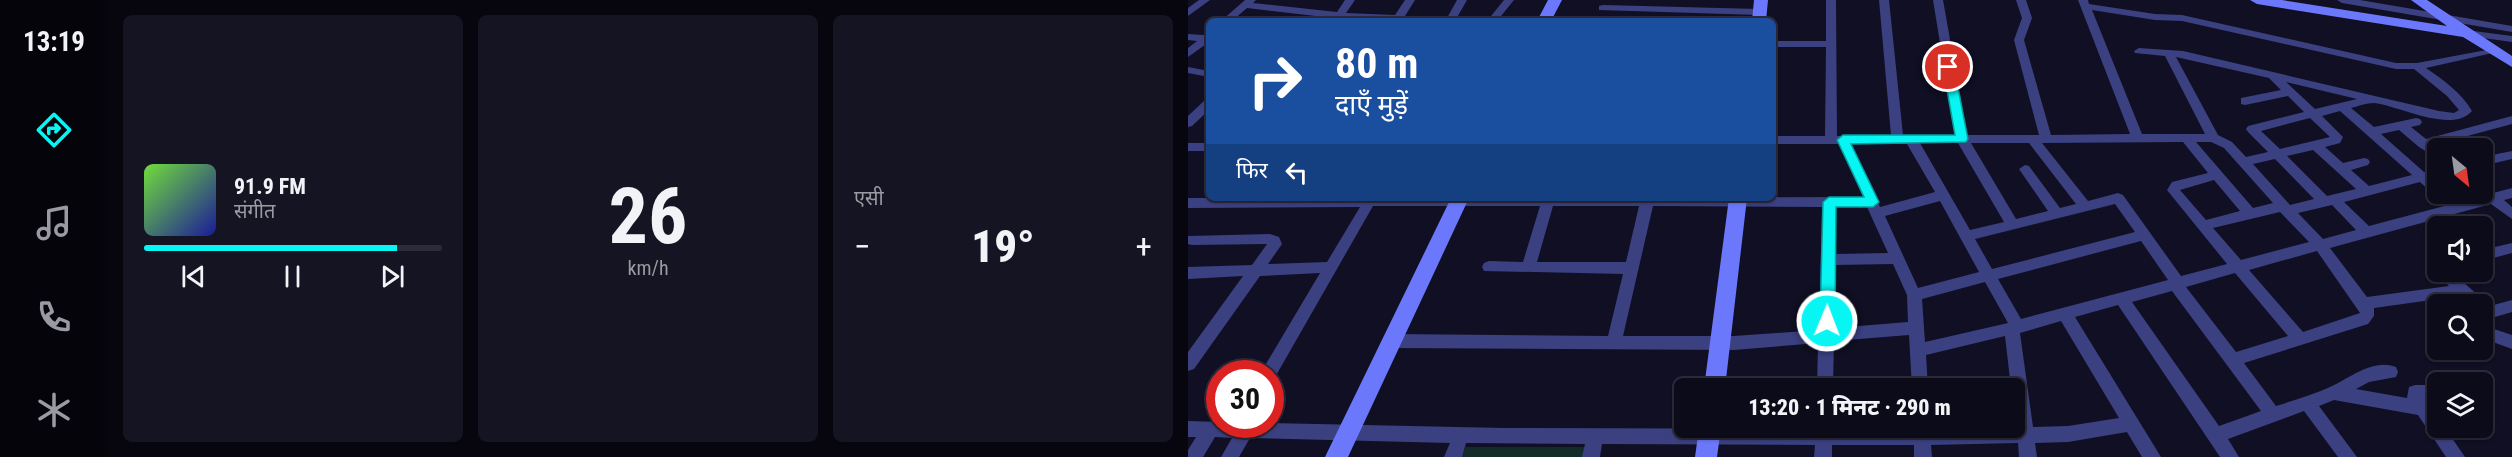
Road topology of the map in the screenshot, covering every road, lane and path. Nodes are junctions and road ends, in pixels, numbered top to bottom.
1 (1205, 0) edge
2 (1350, 0) edge
3 (1410, 0) edge
4 (1462, 0) edge
5 (1509, 0) edge
6 (1555, 0) edge
7 (1831, 0) edge
8 (1884, 0) edge
9 (1938, 0) edge
10 (2021, 0) edge
11 (2257, 0) edge
12 (2342, 0) edge
13 (2418, 0) edge
14 (1247, 3) edge
15 (2084, 3) edge
16 (1605, 4) edge
17 (1760, 11) edge
18 (1188, 13) edge
19 (2443, 17) junction
20 (1230, 18) edge
21 (1338, 18) edge
22 (1398, 18) joint
23 (1451, 18) edge
24 (1494, 18) edge
25 (1546, 18) edge
26 (1598, 18) edge
27 (2512, 29) edge
28 (2466, 33) junction
29 (1188, 37) edge
30 (1206, 38) edge
31 (2512, 39) edge
32 (1206, 40) edge
33 (1776, 44) edge
34 (1830, 44) junction
35 (2493, 50) junction
36 (2139, 51) dead end
37 (2169, 53) junction
38 (1188, 54) edge
39 (2512, 63) edge
40 (2416, 66) junction
41 (1188, 70) edge
42 (1206, 73) edge
43 (2274, 76) junction
44 (2291, 92) junction
45 (2371, 99) junction
46 (2245, 101) dead end
47 (1206, 105) edge
48 (2343, 108) junction
49 (2314, 114) junction
50 (1190, 118) edge
51 (1206, 118) edge
52 (2512, 120) edge
53 (2416, 122) dead end
54 (2401, 125) junction
55 (2371, 132) junction
56 (2186, 138) junction
57 (2213, 138) junction
58 (1904, 139) junction
59 (1962, 139) junction
60 (2032, 139) junction
61 (2046, 139) junction
62 (2138, 139) junction
63 (1776, 140) edge
64 (1837, 140) junction
65 (2423, 144) junction
66 (2315, 145) junction
67 (1188, 147) edge
68 (1206, 147) edge
69 (2427, 147) edge
70 (2277, 154) junction
71 (2512, 154) edge
72 (2493, 159) edge
73 (2244, 162) junction
74 (2364, 162) dead end
75 (2341, 168) junction
76 (2025, 169) dead end
77 (2217, 175) junction
78 (2427, 176) edge
79 (2422, 177) junction
80 (2427, 181) edge
81 (2366, 191) junction
82 (2512, 193) edge
83 (1944, 195) junction
84 (2493, 198) joint
85 (2329, 200) junction
86 (1371, 201) joint
87 (1458, 201) edge
88 (1518, 201) edge
89 (1692, 201) edge
90 (1737, 201) edge
91 (1776, 201) edge
92 (1548, 202) junction
93 (1647, 202) junction
94 (1829, 202) junction
95 (1188, 203) edge
96 (2452, 204) edge
97 (2471, 204) edge
98 (2085, 206) junction
99 (1875, 207) junction
100 (2457, 208) junction
101 (2285, 209) junction
102 (2057, 213) junction
103 (2250, 214) junction
104 (2512, 214) edge
105 (2012, 224) junction
106 (2202, 225) junction
107 (2367, 232) junction
108 (2145, 235) junction
109 (1967, 236) junction
110 (1192, 240) dead end
111 (2320, 245) junction
112 (2512, 248) edge
113 (2493, 253) edge
114 (1898, 258) junction
115 (1828, 260) junction
116 (1331, 267) junction
117 (1489, 267) dead end
118 (1528, 267) junction
119 (2236, 267) junction
120 (1632, 268) junction
121 (1258, 270) junction
122 (1188, 273) edge
123 (1990, 276) junction
124 (2454, 282) edge
125 (2177, 283) junction
126 (2463, 290) junction
127 (2467, 294) edge
128 (1914, 295) junction
129 (2121, 298) junction
130 (2365, 303) junction
131 (2512, 306) edge
132 (2493, 308) edge
133 (2065, 314) junction
134 (2493, 318) edge
135 (1917, 328) junction
136 (2015, 328) junction
137 (2493, 335) edge
138 (1827, 336) junction
139 (2300, 340) junction
140 (2509, 340) edge
141 (1391, 341) junction
142 (1614, 342) junction
143 (1720, 343) junction
144 (1918, 350) junction
145 (1276, 360) edge
146 (2233, 360) junction
147 (1188, 364) edge
148 (2390, 372) dead end
149 (1715, 378) edge
150 (1825, 378) edge
151 (1919, 378) edge
152 (2427, 392) edge
153 (2334, 393) junction
154 (2307, 403) junction
155 (2421, 408) junction
156 (2274, 416) junction
157 (2131, 423) junction
158 (1188, 429) edge
159 (1206, 430) edge
160 (1284, 431) edge
161 (1347, 433) junction
162 (1461, 435) junction
163 (1596, 435) junction
164 (2216, 435) junction
165 (1206, 436) edge
166 (2026, 436) junction
167 (1237, 438) edge
168 (1737, 438) edge
169 (1824, 438) edge
170 (1922, 438) edge
171 (1708, 440) edge
172 (1193, 457) edge
173 (1230, 457) edge
174 (1336, 457) edge
175 (1453, 457) edge
176 (1591, 457) edge
177 (1823, 457) edge
178 (1923, 457) edge
179 (2028, 457) edge
180 (2152, 457) edge
181 (2230, 457) edge
182 (2349, 457) edge
183 (2456, 457) edge

1 - 18 street
2 - 21 street
3 - 22 street
4 - 23 street
5 - 24 street
6 - 25 street
7 - 34 street
8 - 58 street
9 - 59 street
10 - 61 street
11 - 28 street
12 - 19 street
13 - 19 street
14 - 20 street
14 - 21 street
15 - 40 street
15 - 62 street
16 - 17 street
16 - 26 street
19 - 27 street
19 - 28 street
21 - 22 street
28 - 31 street
28 - 35 street
29 - 30 street
32 - 38 street
33 - 34 street
34 - 64 street
35 - 39 street
35 - 40 street
36 - 37 street
37 - 43 street
37 - 57 street
40 - 45 street
41 - 42 street
43 - 44 street
43 - 45 street
44 - 46 street
44 - 49 street
45 - 48 street
47 - 50 street
48 - 49 street
48 - 55 street
49 - 66 street
49 - 70 street
50 - 51 street
52 - 65 street
53 - 54 street
54 - 55 street
54 - 65 street
55 - 79 street
56 - 57 street
56 - 62 street
56 - 77 street
57 - 73 street
58 - 59 street
58 - 64 street
58 - 83 street
59 - 60 street
59 - 105 street
60 - 61 street
60 - 98 street
61 - 62 street
63 - 64 street
64 - 99 street
65 - 69 street
66 - 70 street
66 - 75 street
67 - 68 street
70 - 73 street
70 - 85 street
71 - 72 street
73 - 101 street
74 - 75 street
75 - 81 street
76 - 102 street
77 - 103 street
77 - 106 street
78 - 79 street
79 - 80 street
79 - 81 street
81 - 85 street
82 - 84 street
83 - 99 street
83 - 109 street
84 - 104 street
85 - 101 street
85 - 107 street
86 - 95 street
86 - 116 street
87 - 141 street
88 - 92 street
89 - 93 street
90 - 143 street
91 - 94 street
92 - 93 street
92 - 118 street
93 - 120 street
94 - 99 street
94 - 115 street
96 - 100 street
97 - 100 street
98 - 102 street
98 - 108 street
99 - 114 street
100 - 107 street
101 - 103 street
101 - 111 street
102 - 105 street
103 - 106 street
105 - 109 street
106 - 119 street
107 - 111 street
108 - 123 street
108 - 125 street
109 - 123 street
110 - 121 street
111 - 119 street
111 - 130 street
112 - 113 street
114 - 115 street
114 - 128 street
115 - 138 street
116 - 121 street
116 - 145 street
117 - 118 street
118 - 120 street
119 - 125 street
119 - 139 street
120 - 142 street
121 - 122 street
121 - 147 street
123 - 128 street
123 - 136 street
124 - 126 street
125 - 129 street
125 - 146 street
126 - 127 street
126 - 130 street
128 - 135 street
129 - 133 street
129 - 164 street
130 - 139 street
131 - 132 street
133 - 136 street
133 - 157 street
134 - 140 street
135 - 138 street
135 - 144 street
136 - 144 street
136 - 166 street
137 - 140 street
138 - 143 street
138 - 150 street
139 - 146 street
141 - 142 street
141 - 161 street
142 - 143 street
143 - 149 street
144 - 151 street
146 - 156 street
148 - 153 street
152 - 155 street
153 - 154 street
153 - 155 street
154 - 156 street
154 - 182 street
155 - 183 street
156 - 164 street
157 - 166 street
157 - 180 street
158 - 159 street
160 - 161 street
161 - 162 street
161 - 174 street
162 - 163 street
162 - 175 street
163 - 171 street
163 - 176 street
164 - 181 street
165 - 172 street
166 - 179 street
167 - 173 street
168 - 171 street
169 - 177 street
170 - 178 street

